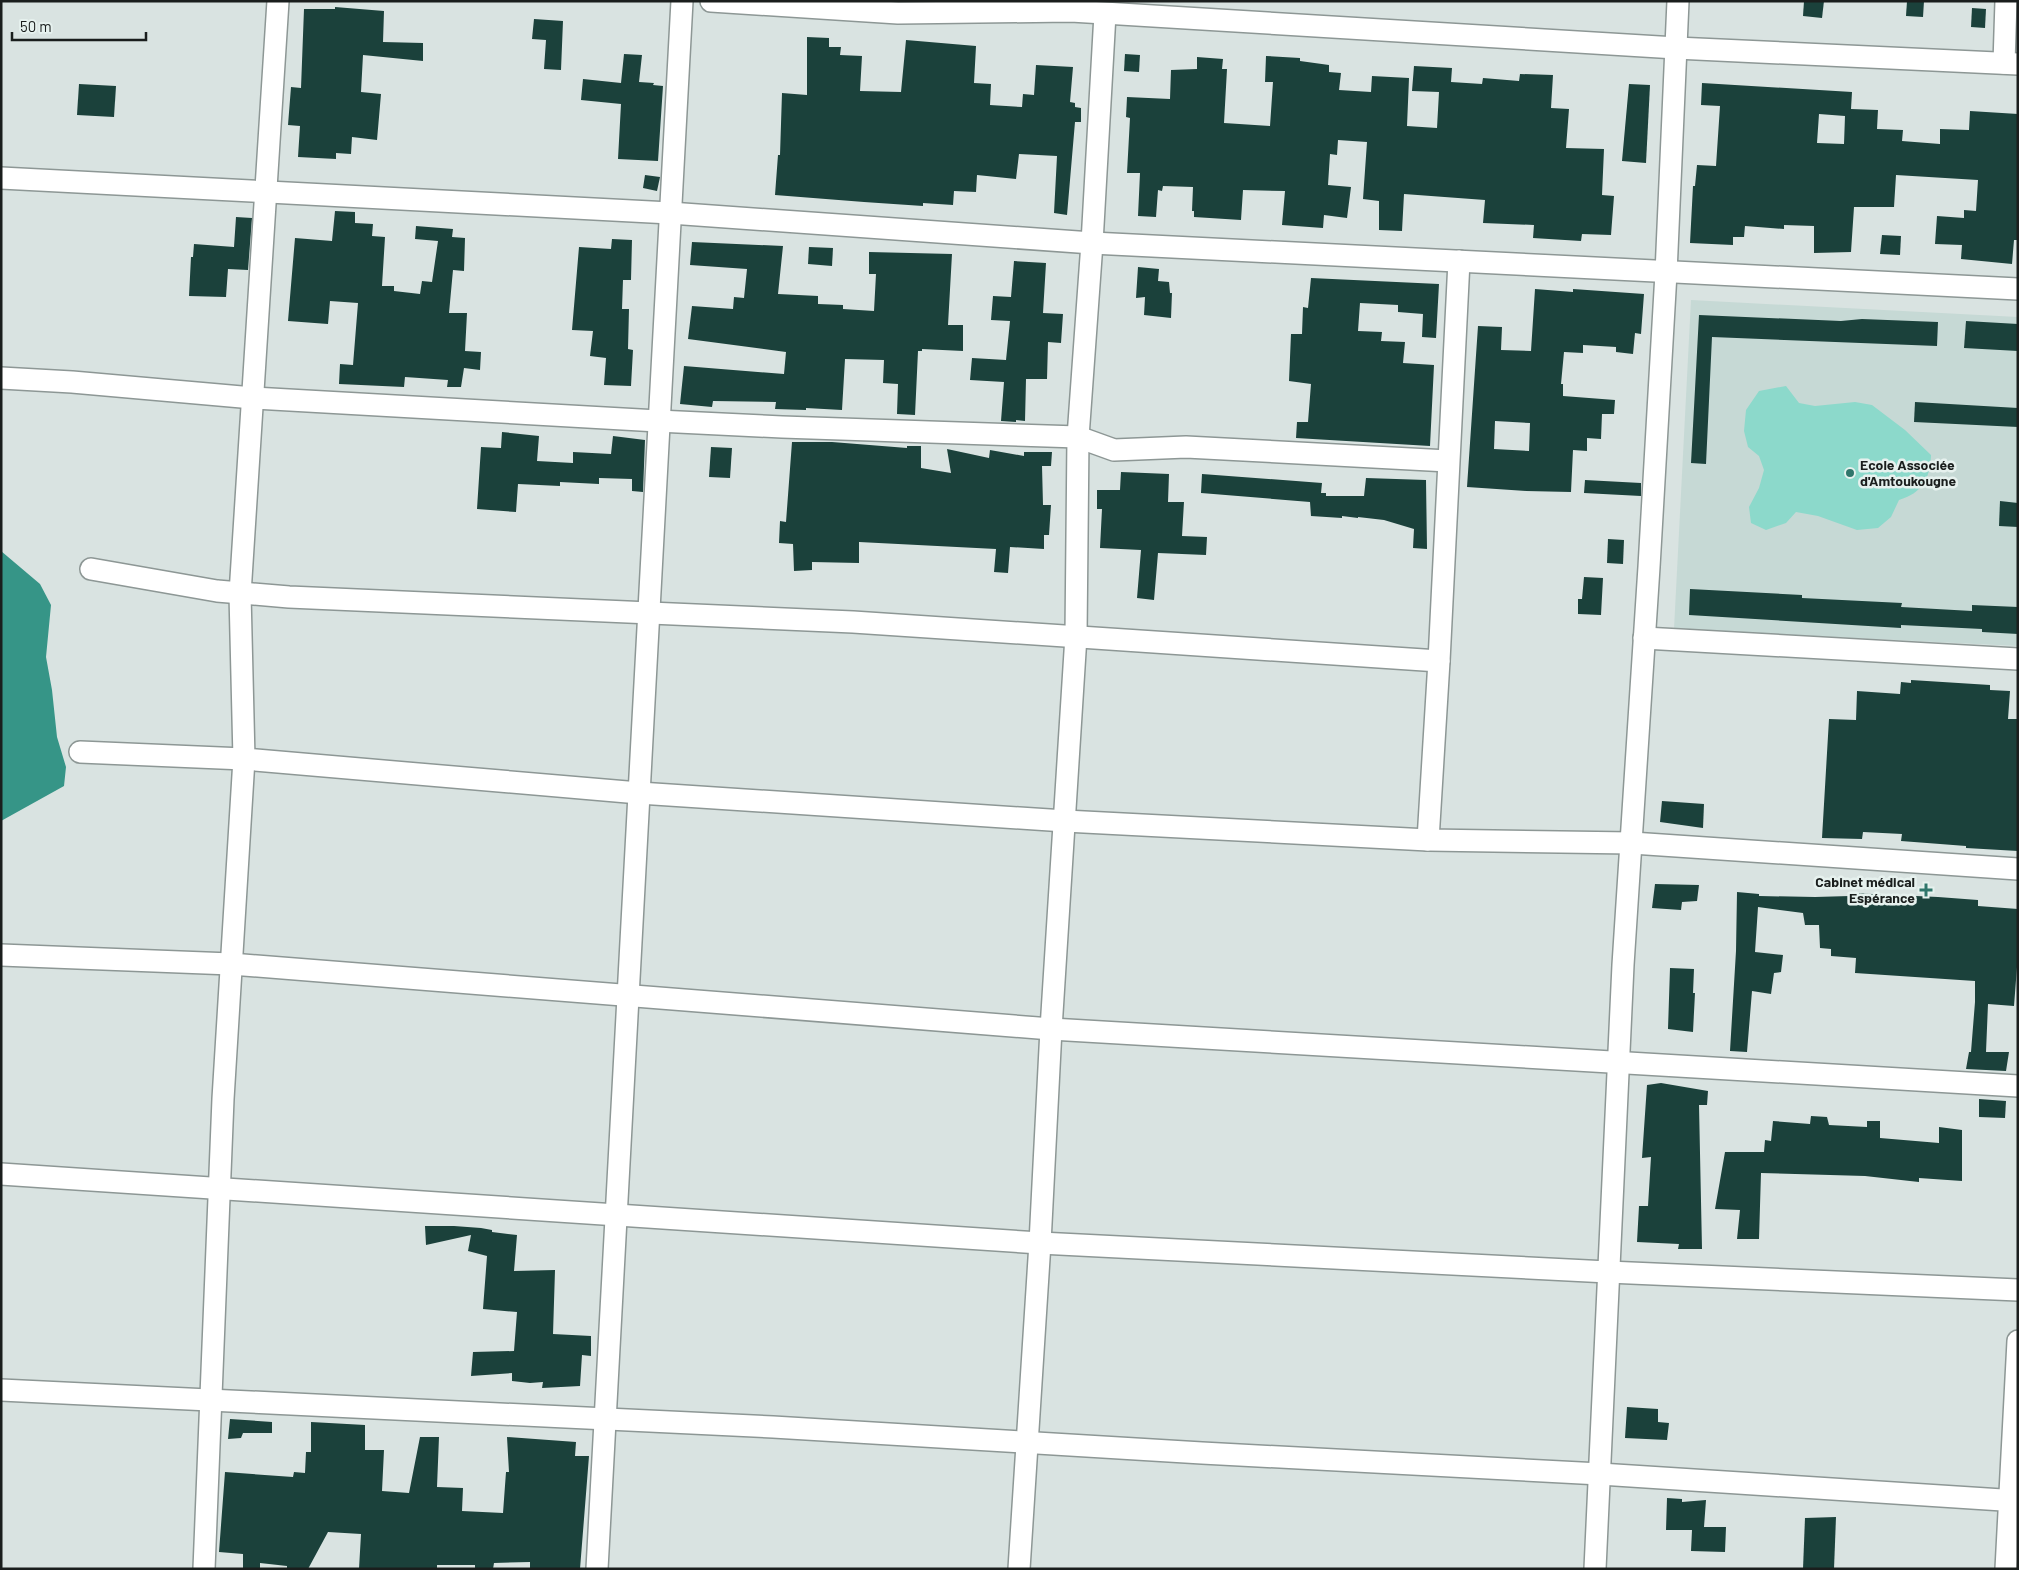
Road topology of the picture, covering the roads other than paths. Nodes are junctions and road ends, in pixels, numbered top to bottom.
1 (278, 1) edge
2 (682, 1) edge
3 (711, 1) edge
4 (1678, 1) edge
5 (2006, 1) edge
6 (1070, 6) edge
7 (1105, 14) junction
8 (1676, 48) junction
9 (2011, 64) edge
10 (1, 178) edge
11 (266, 193) junction
12 (670, 213) junction
13 (1092, 243) junction
14 (1459, 261) junction
15 (1666, 273) junction
16 (2018, 289) edge
17 (1, 378) edge
18 (253, 398) junction
19 (658, 421) junction
20 (1078, 437) junction
21 (1448, 461) junction
22 (91, 569) dead end
23 (240, 594) junction
24 (648, 613) junction
25 (1076, 636) junction
26 (1644, 638) junction
27 (2018, 659) edge
28 (1439, 661) junction
29 (80, 752) dead end
30 (244, 760) junction
31 (639, 793) junction
32 (1065, 821) junction
33 (1428, 840) junction
34 (1632, 843) junction
35 (2018, 869) edge
36 (1, 955) edge
37 (231, 964) junction
38 (628, 994) junction
39 (1051, 1029) junction
40 (1618, 1064) junction
41 (2018, 1086) edge
42 (1, 1174) edge
43 (220, 1188) junction
44 (616, 1214) junction
45 (1040, 1243) junction
46 (1608, 1272) junction
47 (2018, 1290) edge
48 (2018, 1341) edge
49 (1, 1390) edge
50 (212, 1399) junction
51 (605, 1418) junction
52 (1027, 1442) junction
53 (1600, 1474) junction
54 (2014, 1501) edge
55 (204, 1569) edge
56 (597, 1569) edge
57 (1019, 1569) edge
58 (1595, 1569) edge
59 (2006, 1569) edge

1 - 11 street
2 - 12 street
3 - 6 street
4 - 8 street
5 - 9 street
6 - 7 street
7 - 8 street
7 - 13 street
8 - 9 street
8 - 15 street
10 - 11 street
11 - 12 street
11 - 18 street
12 - 13 street
12 - 19 street
13 - 14 street
13 - 20 street
14 - 15 street
14 - 21 street
15 - 16 street
15 - 26 street
17 - 18 street
18 - 19 street
18 - 23 street
19 - 20 street
19 - 24 street
20 - 21 street
20 - 25 street
21 - 28 street
22 - 23 street
23 - 24 street
23 - 30 street
24 - 25 street
24 - 31 street
25 - 28 street
25 - 32 street
26 - 27 street
26 - 34 street
28 - 33 street
29 - 30 street
30 - 31 street
30 - 37 street
31 - 32 street
31 - 38 street
32 - 33 street
32 - 39 street
33 - 34 street
34 - 35 street
34 - 40 street
36 - 37 street
37 - 38 street
37 - 43 street
38 - 39 street
38 - 44 street
39 - 40 street
39 - 45 street
40 - 41 street
40 - 46 street
42 - 43 street
43 - 44 street
43 - 50 street
44 - 45 street
44 - 51 street
45 - 46 street
45 - 52 street
46 - 47 street
46 - 53 street
48 - 54 street
49 - 50 street
50 - 51 street
50 - 55 street
51 - 52 street
51 - 56 street
52 - 53 street
52 - 57 street
53 - 54 street
53 - 58 street
54 - 59 street

